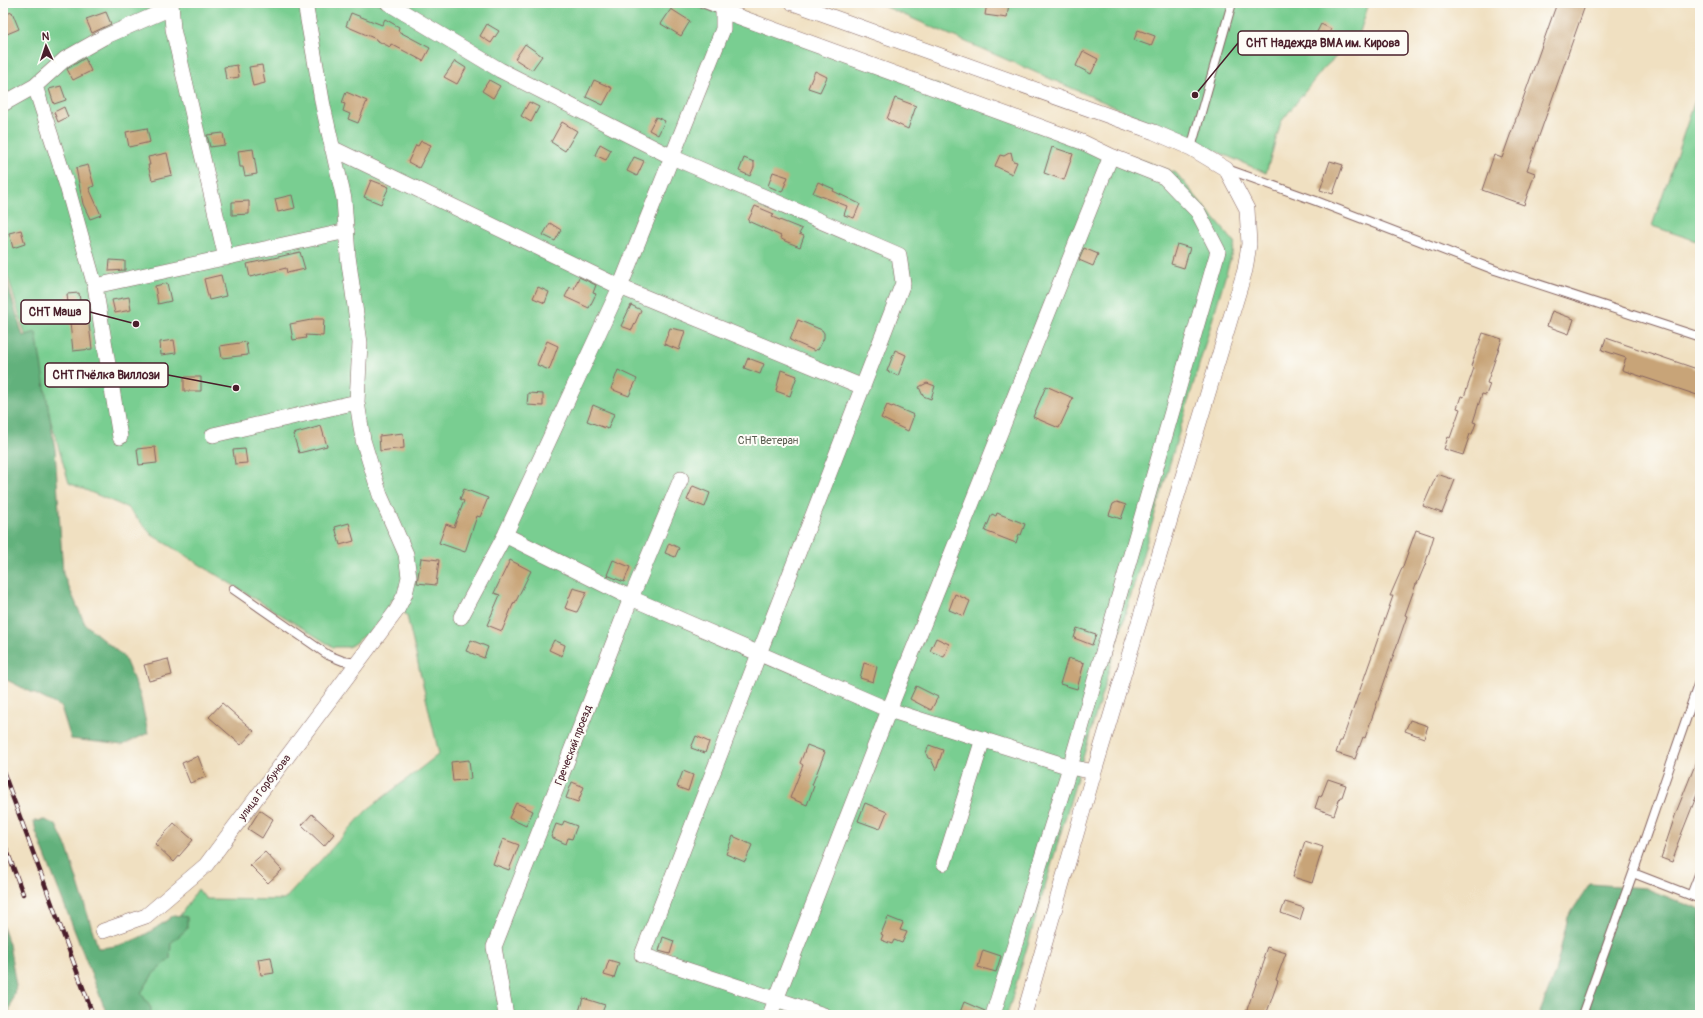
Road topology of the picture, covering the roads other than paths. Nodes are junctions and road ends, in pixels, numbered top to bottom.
1 (305, 3) edge
2 (388, 3) edge
3 (702, 3) edge
4 (793, 3) edge
5 (1232, 3) edge
6 (171, 6) edge
7 (723, 7) edge
8 (35, 86) junction
9 (3, 104) edge
10 (332, 148) junction
11 (1191, 148) junction
12 (1111, 156) junction
13 (672, 157) junction
14 (1226, 169) junction
15 (347, 231) junction
16 (226, 258) junction
17 (95, 286) junction
18 (620, 287) junction
19 (1700, 338) edge
20 (863, 386) junction
21 (357, 402) junction
22 (213, 435) dead end
23 (120, 437) dead end
24 (681, 479) dead end
25 (504, 535) junction
26 (233, 589) dead end
27 (631, 598) junction
28 (462, 617) dead end
29 (760, 654) junction
30 (357, 663) junction
31 (1700, 679) edge
32 (890, 710) junction
33 (983, 739) junction
34 (1070, 766) junction
35 (1094, 772) junction
36 (944, 862) dead end
37 (1700, 872) edge
38 (1633, 873) junction
39 (1690, 895) junction
40 (1700, 899) edge
41 (103, 931) dead end
42 (775, 999) junction
43 (506, 1015) edge
44 (770, 1015) edge
45 (824, 1015) edge
46 (993, 1015) edge
47 (1024, 1015) edge
48 (1582, 1015) edge

1 - 10 street, улица Горбунова
2 - 13 street
3 - 7 lane
4 - 11 street
5 - 11 lane
6 - 8 street
6 - 16 street
7 - 12 street
7 - 13 street
8 - 9 street
8 - 17 street
10 - 15 street, улица Горбунова
10 - 18 street
11 - 14 street
12 - 32 street
12 - 34 street
13 - 18 street
13 - 20 street
14 - 19 lane
14 - 35 street
15 - 16 street
15 - 21 street, улица Горбунова
16 - 17 street
17 - 23 street
18 - 20 street
18 - 25 street
20 - 29 street
21 - 22 street
21 - 30 street, улица Горбунова
24 - 27 street, Греческий проезд
25 - 27 street
25 - 28 street
26 - 30 lane
27 - 29 street
27 - 43 street, Греческий проезд
29 - 32 street
29 - 42 street
30 - 41 street, улица Горбунова
31 - 38 lane
32 - 33 street
32 - 42 street
33 - 34 street
33 - 36 street
34 - 35 street
34 - 46 street
35 - 47 street
37 - 39 lane
38 - 39 lane
38 - 48 lane
39 - 40 lane
42 - 44 street
42 - 45 street

